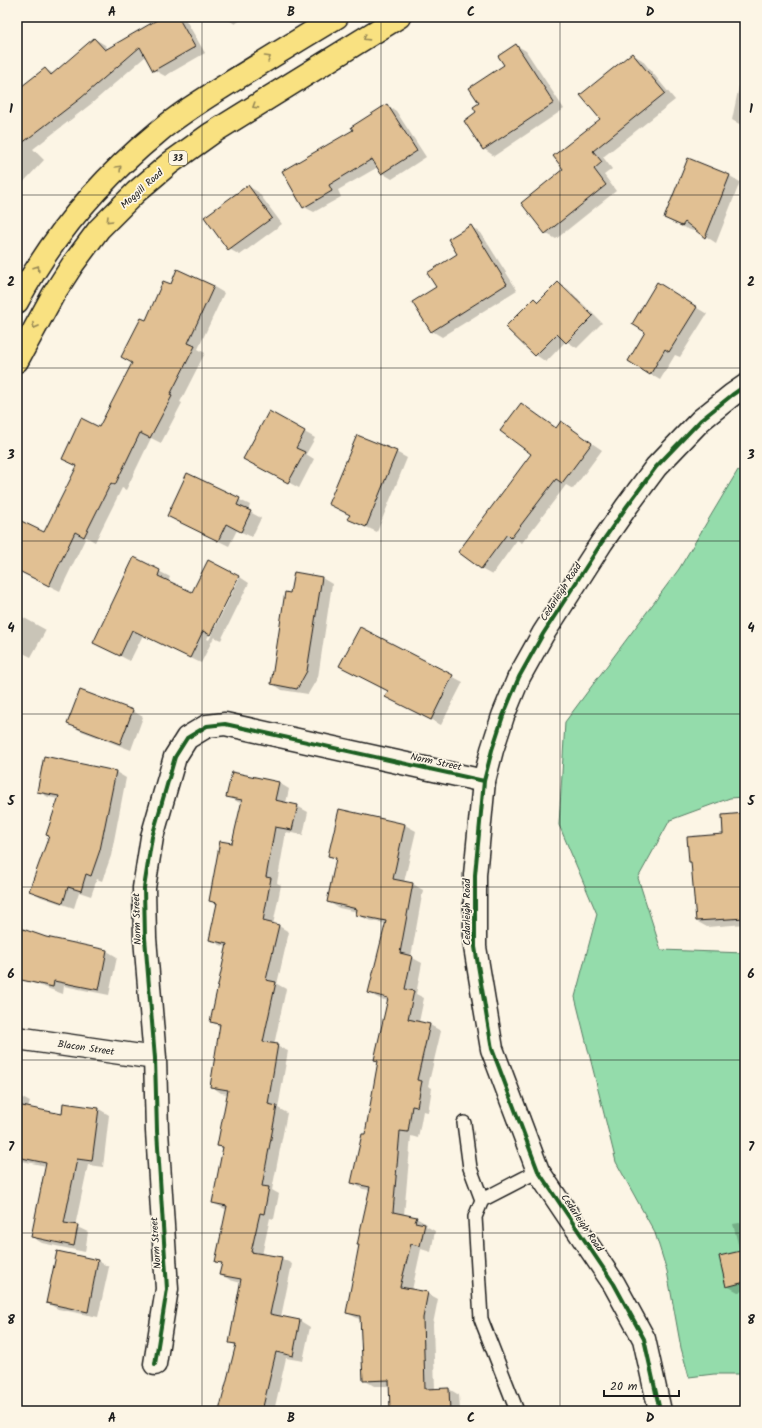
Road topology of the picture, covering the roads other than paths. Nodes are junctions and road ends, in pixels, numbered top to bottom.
1 (337, 17) edge
2 (399, 17) edge
3 (17, 302) edge
4 (17, 361) edge
5 (745, 386) edge
6 (484, 781) junction
7 (17, 1038) edge
8 (155, 1058) junction
9 (464, 1123) dead end
10 (538, 1172) junction
11 (482, 1200) junction
12 (155, 1364) dead end
13 (517, 1411) edge
14 (660, 1411) edge

3 -> 1 highway
2 -> 4 highway, Moggill Road / 33
5 - 6 street, Cedarleigh Road
6 - 8 street, Norm Street
6 - 10 street, Cedarleigh Road
7 - 8 street, Blacon Street
8 - 12 street, Norm Street
9 - 11 lane
10 - 11 lane
10 - 14 street, Cedarleigh Road
11 - 13 lane

